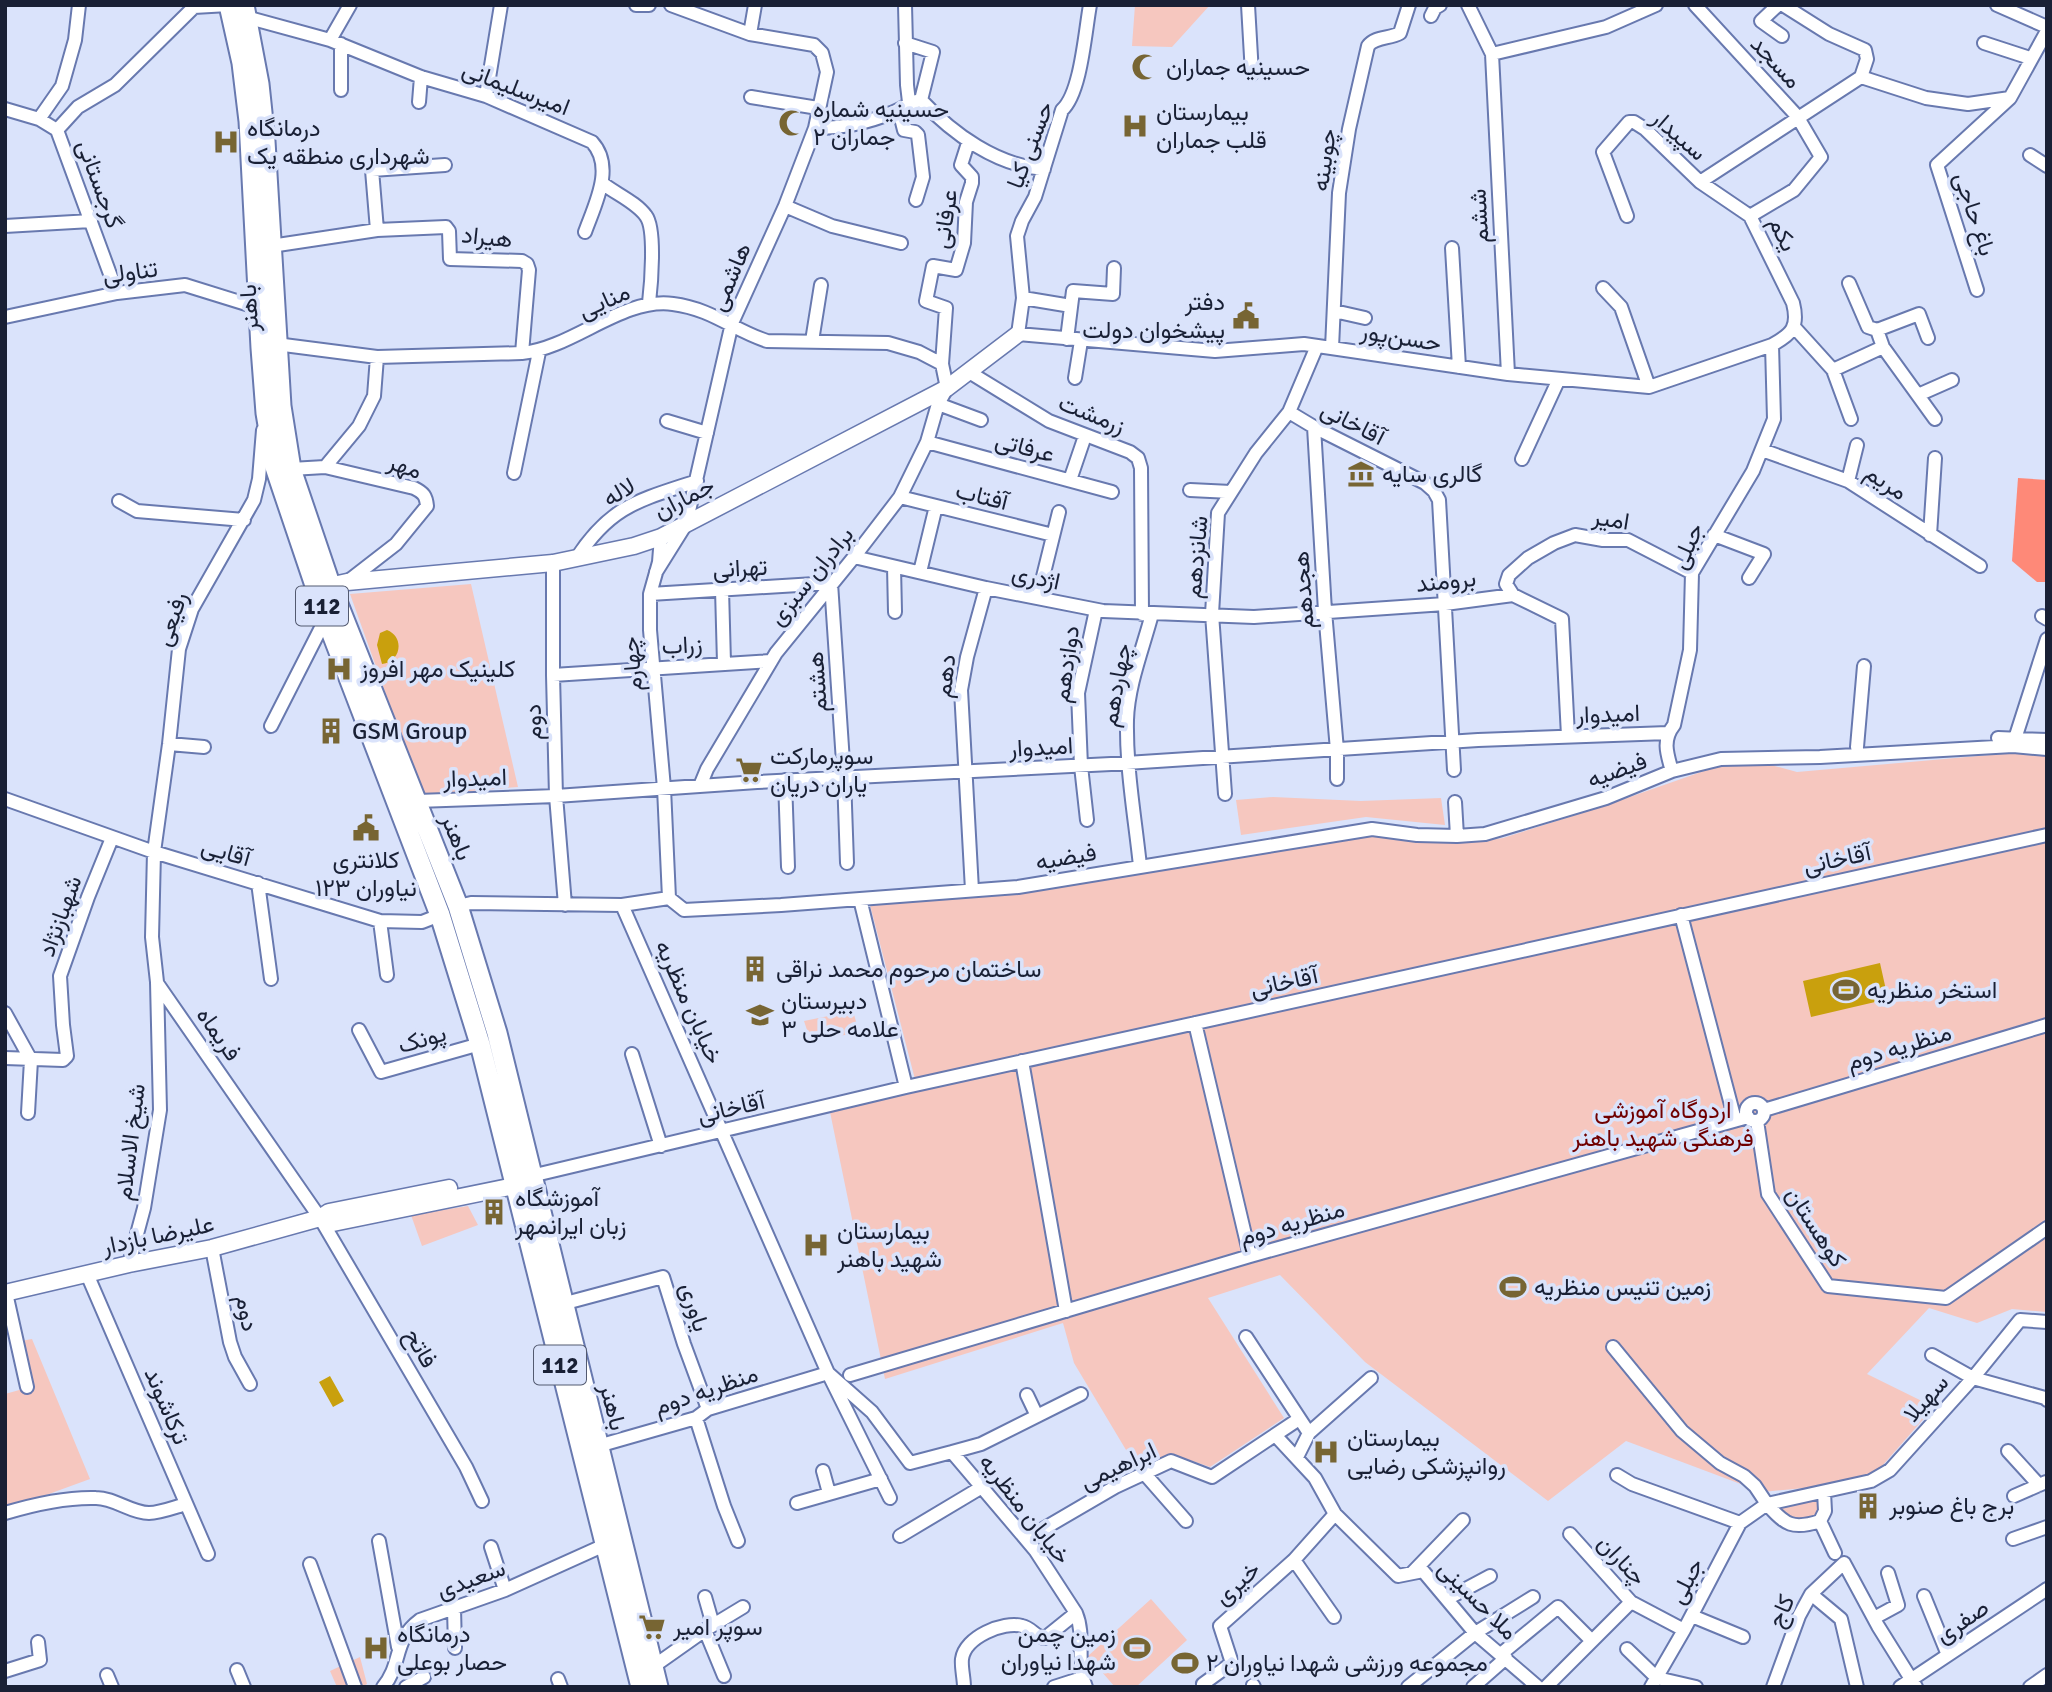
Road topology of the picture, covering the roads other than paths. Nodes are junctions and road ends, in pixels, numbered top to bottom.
1 (79, 5) edge
2 (229, 5) edge
3 (350, 5) edge
4 (501, 5) edge
5 (636, 5) edge
6 (649, 5) edge
7 (671, 5) edge
8 (755, 5) edge
9 (905, 5) edge
10 (1090, 5) edge
11 (1248, 5) edge
12 (1409, 5) edge
13 (1440, 5) edge
14 (1468, 5) edge
15 (1656, 5) edge
16 (1695, 5) edge
17 (1780, 5) edge
18 (1997, 5) edge
19 (245, 11) edge
20 (1431, 16) dead end
21 (2047, 29) edge
22 (750, 34) junction
23 (1782, 36) dead end
24 (335, 42) junction
25 (905, 43) junction
26 (1984, 43) dead end
27 (1492, 54) junction
28 (2030, 58) junction
29 (1252, 74) dead end
30 (421, 77) junction
31 (1861, 77) junction
32 (341, 90) dead end
33 (486, 96) junction
34 (751, 97) dead end
35 (2010, 98) junction
36 (419, 102) dead end
37 (910, 104) junction
38 (818, 108) junction
39 (5, 109) edge
40 (1797, 116) junction
41 (39, 119) junction
42 (815, 128) junction
43 (57, 130) junction
44 (968, 143) junction
45 (2030, 155) dead end
46 (445, 165) dead end
47 (2047, 166) edge
48 (1044, 169) junction
49 (1700, 182) junction
50 (603, 183) junction
51 (916, 200) dead end
52 (785, 205) junction
53 (1627, 216) dead end
54 (1750, 216) junction
55 (91, 221) junction
56 (5, 226) edge
57 (377, 230) junction
58 (586, 232) dead end
59 (901, 243) dead end
60 (271, 246) junction
61 (1452, 248) dead end
62 (1114, 268) dead end
63 (1849, 283) dead end
64 (821, 285) dead end
65 (1603, 288) dead end
66 (1978, 290) dead end
67 (117, 293) junction
68 (1023, 299) junction
69 (649, 303) junction
70 (1071, 306) junction
71 (259, 308) junction
72 (1334, 311) junction
73 (5, 317) edge
74 (1365, 318) dead end
75 (732, 323) junction
76 (1795, 328) junction
77 (1877, 330) junction
78 (1017, 334) junction
79 (1928, 338) dead end
80 (1067, 339) junction
81 (812, 341) junction
82 (1081, 341) junction
83 (276, 344) junction
84 (1772, 345) junction
85 (1317, 346) junction
86 (1883, 347) junction
87 (1332, 348) junction
88 (539, 352) junction
89 (522, 354) junction
90 (377, 357) junction
91 (942, 364) junction
92 (1459, 367) junction
93 (1833, 370) junction
94 (969, 372) junction
95 (1508, 374) junction
96 (1075, 377) dead end
97 (1952, 380) dead end
98 (1558, 381) junction
99 (1649, 387) junction
100 (947, 388) junction
101 (1918, 396) junction
102 (938, 404) junction
103 (1289, 412) junction
104 (267, 413) junction
105 (1851, 419) dead end
106 (1935, 419) dead end
107 (981, 420) dead end
108 (667, 421) dead end
109 (1314, 427) junction
110 (707, 433) junction
111 (1085, 436) junction
112 (927, 442) junction
113 (1857, 445) dead end
114 (1762, 450) junction
115 (1935, 458) dead end
116 (1522, 459) dead end
117 (325, 467) junction
118 (291, 469) junction
119 (514, 473) dead end
120 (1069, 480) junction
121 (698, 481) junction
122 (1848, 481) junction
123 (1190, 490) dead end
124 (1112, 492) dead end
125 (1231, 492) junction
126 (900, 496) junction
127 (118, 501) dead end
128 (936, 506) junction
129 (1059, 512) dead end
130 (244, 520) junction
131 (686, 524) junction
132 (1053, 535) junction
133 (1714, 535) junction
134 (1930, 535) junction
135 (662, 537) junction
136 (855, 557) junction
137 (576, 559) junction
138 (553, 563) junction
139 (1980, 566) dead end
140 (894, 568) junction
141 (656, 572) junction
142 (920, 572) junction
143 (1692, 573) junction
144 (1749, 578) dead end
145 (831, 583) junction
146 (331, 585) junction
147 (986, 588) junction
148 (722, 590) junction
149 (650, 594) junction
150 (1513, 595) junction
151 (1038, 597) junction
152 (1445, 604) junction
153 (1096, 610) junction
154 (1325, 611) junction
155 (895, 612) dead end
156 (1147, 614) junction
157 (1212, 614) junction
158 (326, 618) junction
159 (2047, 639) edge
160 (771, 661) junction
161 (724, 663) junction
162 (1864, 666) dead end
163 (653, 667) junction
164 (552, 675) junction
165 (271, 726) dead end
166 (1568, 736) junction
167 (1666, 739) junction
168 (2047, 740) edge
169 (1451, 742) junction
170 (2013, 742) junction
171 (169, 744) junction
172 (204, 747) dead end
173 (1857, 747) junction
174 (2047, 749) edge
175 (1337, 750) junction
176 (1221, 756) junction
177 (1721, 756) junction
178 (1128, 763) junction
179 (1081, 766) junction
180 (1671, 769) junction
181 (1454, 770) dead end
182 (967, 772) junction
183 (844, 778) junction
184 (1337, 779) dead end
185 (785, 780) junction
186 (700, 786) junction
187 (664, 788) junction
188 (1225, 794) dead end
189 (556, 796) junction
190 (5, 799) edge
191 (417, 801) junction
192 (1455, 803) dead end
193 (1087, 820) dead end
194 (2047, 835) edge
195 (1457, 836) junction
196 (112, 838) junction
197 (154, 852) junction
198 (847, 863) dead end
199 (1140, 866) junction
200 (788, 867) dead end
201 (258, 883) junction
202 (972, 890) junction
203 (669, 898) junction
204 (860, 899) junction
205 (565, 905) junction
206 (622, 905) junction
207 (458, 906) junction
208 (440, 915) junction
209 (1681, 915) junction
210 (380, 921) junction
211 (387, 975) dead end
212 (271, 979) dead end
213 (157, 982) junction
214 (5, 1013) edge
215 (1195, 1023) junction
216 (2047, 1025) edge
217 (359, 1030) dead end
218 (480, 1044) junction
219 (632, 1054) dead end
220 (5, 1058) edge
221 (31, 1060) junction
222 (1022, 1061) junction
223 (906, 1087) junction
224 (28, 1113) dead end
225 (1756, 1116) junction
226 (1734, 1121) junction
227 (724, 1131) junction
228 (661, 1146) junction
229 (521, 1179) junction
230 (320, 1218) junction
231 (2047, 1228) edge
232 (212, 1248) junction
233 (1250, 1256) junction
234 (129, 1264) junction
235 (87, 1274) junction
236 (6, 1293) edge
237 (562, 1304) junction
238 (1066, 1311) junction
239 (2047, 1322) edge
240 (1246, 1337) dead end
241 (1613, 1347) dead end
242 (1932, 1355) dead end
243 (828, 1373) junction
244 (850, 1375) dead end
245 (1371, 1378) dead end
246 (1973, 1378) junction
247 (250, 1384) dead end
248 (27, 1387) dead end
249 (1081, 1394) dead end
250 (1027, 1395) dead end
251 (2047, 1401) edge
252 (708, 1409) junction
253 (1037, 1416) junction
254 (696, 1418) junction
255 (1299, 1419) junction
256 (1309, 1433) junction
257 (1275, 1434) junction
258 (598, 1447) junction
259 (2008, 1451) dead end
260 (952, 1452) junction
261 (1297, 1457) junction
262 (823, 1471) dead end
263 (1144, 1473) junction
264 (1617, 1475) dead end
265 (881, 1479) junction
266 (2043, 1483) edge
267 (982, 1487) junction
268 (1824, 1492) junction
269 (830, 1493) junction
270 (2014, 1496) dead end
271 (890, 1499) dead end
272 (482, 1501) dead end
273 (797, 1503) dead end
274 (186, 1504) junction
275 (1768, 1504) junction
276 (5, 1513) edge
277 (1335, 1514) junction
278 (1463, 1520) dead end
279 (1186, 1521) dead end
280 (1819, 1521) junction
281 (1740, 1523) junction
282 (2047, 1527) edge
283 (1570, 1534) dead end
284 (900, 1536) dead end
285 (1026, 1539) junction
286 (2013, 1539) dead end
287 (379, 1541) dead end
288 (738, 1541) dead end
289 (607, 1544) junction
290 (491, 1547) dead end
291 (208, 1554) dead end
292 (1839, 1558) junction
293 (1294, 1560) junction
294 (310, 1564) dead end
295 (1412, 1573) junction
296 (1888, 1573) dead end
297 (1490, 1576) dead end
298 (2047, 1589) edge
299 (505, 1590) junction
300 (1811, 1594) junction
301 (1924, 1596) dead end
302 (705, 1597) dead end
303 (1533, 1597) dead end
304 (1447, 1600) junction
305 (1631, 1602) junction
306 (743, 1607) dead end
307 (454, 1608) junction
308 (1076, 1613) junction
309 (1692, 1616) junction
310 (1334, 1617) dead end
311 (1874, 1618) junction
312 (709, 1628) junction
313 (1684, 1630) junction
314 (1475, 1633) junction
315 (1744, 1637) dead end
316 (1592, 1641) junction
317 (38, 1642) dead end
318 (456, 1648) dead end
319 (1627, 1649) dead end
320 (398, 1651) junction
321 (1948, 1655) junction
322 (1504, 1656) junction
323 (654, 1666) junction
324 (237, 1670) dead end
325 (5, 1671) edge
326 (2047, 1675) edge
327 (724, 1676) dead end
328 (424, 1677) dead end
329 (1084, 1682) edge
330 (1654, 1682) edge
331 (1909, 1684) edge
332 (388, 1685) edge
333 (244, 1687) edge
334 (355, 1687) edge
335 (407, 1687) edge
336 (641, 1687) edge
337 (658, 1687) edge
338 (964, 1687) edge
339 (1054, 1687) edge
340 (1204, 1687) edge
341 (1408, 1687) edge
342 (1473, 1687) edge
343 (1538, 1687) edge
344 (1546, 1687) edge
345 (1696, 1687) edge
346 (1773, 1687) edge
347 (1857, 1687) edge
348 (2030, 1687) edge

1 - 41 street
2 - 43 street
2 - 71 main road, باهنر / 112
3 - 24 street
4 - 33 street
5 - 6 street
7 - 22 street
8 - 22 street
9 - 25 street
10 - 48 street, حسنی کیا
11 - 29 street
12 - 72 street, چوبینه
13 - 20 street
14 - 27 street
15 - 27 street
16 - 40 street, مسجد
17 - 23 street
17 - 31 street
18 - 21 street
19 - 24 street, امیرسلیمانی
19 - 60 main road, باهنر / 112
21 - 28 street
22 - 38 street, هاشمی
24 - 30 street, امیرسلیمانی
24 - 32 street
25 - 37 street
25 - 37 street
26 - 28 street
27 - 95 street, ششم
28 - 35 street
30 - 33 street, امیرسلیمانی
30 - 36 street
31 - 35 street
31 - 40 street, سپیدار
33 - 50 street, امیرسلیمانی
34 - 38 street
35 - 66 street, باغ حاجی
37 - 42 street
37 - 44 street
37 - 51 street
38 - 42 street, هاشمی
39 - 41 street
40 - 49 street, سپیدار
40 - 54 street, مسجد
41 - 43 street
42 - 52 street, هاشمی
43 - 55 street, گرجستانی
44 - 48 street
44 - 91 street, عرفانی
45 - 47 street
46 - 57 street
48 - 68 street, حسنی کیا
49 - 53 street, سپیدار
49 - 54 street, یکم
50 - 58 street
50 - 69 street
52 - 59 street
52 - 75 street, هاشمی
54 - 76 street, یکم
55 - 56 street
55 - 67 street, گرجستانی
57 - 60 street, هیراد
57 - 89 street, هیراد
60 - 83 main road, باهنر / 112
61 - 92 street
62 - 70 street
63 - 77 street
64 - 81 street
65 - 99 street
67 - 71 street, تناولی
67 - 73 street, تناولی
68 - 70 street
68 - 78 street, حسنی کیا
69 - 75 street, منایی
69 - 88 street, منایی
70 - 80 street
71 - 104 main road, باهنر / 112
72 - 74 street
72 - 87 street, چوبینه
75 - 81 street, منایی
75 - 110 street, هاشمی
76 - 84 street
76 - 93 street
77 - 79 street
77 - 86 street
78 - 80 street, حسن‌پور
78 - 94 main road, جماران
80 - 82 street, حسن‌پور
81 - 91 street, منایی
82 - 85 street, حسن‌پور
82 - 96 street
83 - 90 street, منایی
83 - 118 main road, باهنر / 112
84 - 99 street, حسن‌پور
84 - 114 street, جبلی
85 - 87 street, حسن‌پور
85 - 103 street, شانزدهم
86 - 93 street
86 - 101 street
87 - 92 street, حسن‌پور
88 - 89 street, منایی
88 - 119 street
89 - 90 street, منایی
90 - 117 street
91 - 100 street, عرفانی
92 - 95 street, حسن‌پور
93 - 105 street
94 - 100 main road, جماران
94 - 111 street, زرمشت
95 - 98 street, حسن‌پور
97 - 101 street
98 - 99 street, حسن‌پور
98 - 116 street
100 - 102 street, برادران سبزی
100 - 131 main road, جماران
101 - 106 street
102 - 107 street
102 - 112 street, برادران سبزی
103 - 109 street, آقاخانی
103 - 125 street, شانزدهم
104 - 130 street, رفیعی
104 - 146 main road, باهنر / 112
108 - 110 street
109 - 152 street, آقاخانی
109 - 154 street, هجدهم
110 - 121 street, هاشمی
111 - 120 street
111 - 156 street, زرمشت
112 - 120 street, عرفاتی
112 - 126 street, برادران سبزی
113 - 122 street
114 - 122 street, مریم
114 - 133 street, جبلی
115 - 134 street
117 - 118 street, مهر
117 - 146 street, مهر
118 - 146 main road, باهنر / 112
120 - 124 street, عرفاتی
121 - 131 street, هاشمی
121 - 137 street, لاله
122 - 134 street, مریم
123 - 125 street
125 - 157 street, شانزدهم
126 - 128 street, آفتاب
126 - 136 street, برادران سبزی
127 - 130 street
128 - 132 street, آفتاب
128 - 142 street
129 - 132 street
130 - 171 street, رفیعی
131 - 135 main road, جماران
131 - 141 street, هاشمی
132 - 151 street
133 - 143 street, جبلی
133 - 144 street
134 - 139 street, مریم
135 - 137 main road, جماران
135 - 141 street, چهارم
136 - 140 street, اژدری
136 - 145 street, برادران سبزی
137 - 138 main road, جماران
138 - 146 main road, جماران
138 - 164 street, دوم
140 - 142 street, اژدری
140 - 155 street
141 - 149 street, چهارم
142 - 147 street, اژدری
143 - 150 street, امیر
143 - 167 street, جبلی
145 - 148 street, تهرانی
145 - 160 street, برادران سبزی
145 - 183 street, هشتم
146 - 158 main road, باهنر / 112
146 - 191 main road, باهنر / 112
147 - 151 street, اژدری
147 - 182 street, دهم
148 - 149 street, تهرانی
148 - 161 street
149 - 163 street, چهارم
150 - 152 street, برومند
150 - 166 street, برومند
151 - 153 street, اژدری
152 - 154 street, برومند
152 - 169 street, آقاخانی
153 - 156 street, اژدری
153 - 179 street, دوازدهم
154 - 157 street, برومند
154 - 175 street, هجدهم
156 - 157 street, اژدری
156 - 178 street, چهاردهم
157 - 176 street, شانزدهم
158 - 165 street
158 - 208 main road, باهنر / 112
159 - 170 street
160 - 161 street, زراب
160 - 186 street, برادران سبزی
161 - 163 street, زراب
162 - 173 street
163 - 164 street, زراب
163 - 187 street, چهارم
164 - 189 street, دوم
166 - 167 street, امیدوار
166 - 169 street, امیدوار
167 - 180 street
168 - 170 street
169 - 175 street, امیدوار
169 - 181 street, آقاخانی
170 - 173 street
170 - 174 street
170 - 177 street
171 - 172 street
171 - 197 street, رفیعی
173 - 177 street
175 - 176 street, امیدوار
175 - 184 street, هجدهم
176 - 178 street, امیدوار
176 - 188 street, شانزدهم
177 - 180 street
178 - 179 street, امیدوار
178 - 199 street, چهاردهم
179 - 182 street, امیدوار
179 - 193 street, دوازدهم
180 - 195 street, فیضیه
182 - 183 street, امیدوار
182 - 202 street, دهم
183 - 185 street, امیدوار
183 - 198 street, هشتم
185 - 186 street, امیدوار
185 - 200 street
186 - 187 street, امیدوار
187 - 189 street, امیدوار
187 - 203 street, چهارم
189 - 191 street, امیدوار
189 - 205 street, دوم
190 - 196 street, آقایی
191 - 207 main road, باهنر / 112
192 - 195 street
194 - 209 street, آقاخانی
195 - 199 street, فیضیه
196 - 197 street, آقایی
196 - 221 street, شهبازنژاد
197 - 201 street, آقایی
197 - 213 street, فریماه
199 - 202 street, فیضیه
201 - 210 street, آقایی
201 - 212 street
202 - 204 street, فیضیه
203 - 204 street, فیضیه
203 - 206 street, فیضیه
204 - 223 street
205 - 206 street, فیضیه
205 - 207 street, فیضیه
206 - 227 street, خیابان منظریه
207 - 208 main road
207 - 229 main road, باهنر / 112
208 - 210 street, آقایی
208 - 218 main road, باهنر / 112
209 - 215 street, آقاخانی
209 - 226 street
210 - 211 street
213 - 230 street, فریماه
213 - 234 street, شیخ الاسلام
214 - 221 street
215 - 222 street, آقاخانی
215 - 233 street
216 - 225 street, منظریه دوم
217 - 218 street, پونک
218 - 229 main road, باهنر / 112
219 - 228 street
220 - 221 street
221 - 224 street
222 - 223 street, آقاخانی
222 - 238 street
223 - 227 street, آقاخانی
225 - 226 street, منظریه دوم
225 - 231 street, کوهستان
226 - 233 street, منظریه دوم
227 - 228 street, آقاخانی
227 - 243 street, خیابان منظریه
228 - 229 street, آقاخانی
229 - 230 main road, علیرضا بازدار
229 - 237 main road, باهنر / 112
229 - 289 main road, باهنر / 112
230 - 232 main road, علیرضا بازدار
230 - 272 street, فاتح
232 - 234 main road, علیرضا بازدار
232 - 247 street, دوم
233 - 238 street, منظریه دوم
234 - 235 main road, علیرضا بازدار
235 - 236 main road, علیرضا بازدار
235 - 274 street, ترکاشوند
236 - 248 street
237 - 252 street, یاوری
237 - 258 main road, باهنر / 112
238 - 244 street, منظریه دوم
239 - 246 street, سهیلا
240 - 255 street
241 - 275 street
242 - 246 street
243 - 252 street, منظریه دوم
243 - 260 street, خیابان منظریه
243 - 265 street
245 - 256 street
246 - 251 street
246 - 268 street, سهیلا
249 - 253 street
250 - 253 street
252 - 254 street, منظریه دوم
253 - 260 street
254 - 258 street, منظریه دوم
254 - 288 street
255 - 256 street
255 - 257 street, ابراهیمی
256 - 261 street
257 - 261 street, ملا حسینی
257 - 263 street, ابراهیمی
258 - 323 main road, باهنر / 112
259 - 266 street
260 - 267 street, خیابان منظریه
261 - 277 street, ملا حسینی
262 - 269 street
263 - 279 street
263 - 285 street, ابراهیمی
264 - 281 street
265 - 269 street
265 - 271 street
266 - 270 street
267 - 284 street
267 - 285 street, خیابان منظریه
268 - 275 street, سهیلا
268 - 280 street
269 - 273 street
274 - 276 street
274 - 291 street, ترکاشوند
275 - 280 street
275 - 281 street, جبلی
277 - 293 street, خیری
277 - 295 street, ملا حسینی
278 - 295 street
280 - 292 street
281 - 309 street, جبلی
282 - 286 street
283 - 305 street, چناران
285 - 308 street, خیابان منظریه
287 - 320 street
289 - 299 street, سعیدی
289 - 336 main road, باهنر / 112
290 - 299 street
292 - 300 street, کاج
292 - 311 street
293 - 310 street
293 - 340 street, خیری
294 - 334 street
295 - 304 street, ملا حسینی
296 - 311 street
297 - 304 street
298 - 321 street, صفری
299 - 307 street, سعیدی
300 - 346 street, کاج
300 - 347 street
301 - 321 street
302 - 312 street
303 - 314 street
304 - 314 street, ملا حسینی
305 - 313 street, چناران
305 - 316 street
306 - 312 street
307 - 318 street
307 - 320 street, سعیدی
308 - 329 street, خیابان منظریه
308 - 338 street
309 - 313 street, جبلی
309 - 315 street
311 - 331 street
312 - 323 street
312 - 327 street
313 - 330 street, جبلی
314 - 322 street, ملا حسینی
314 - 341 street
316 - 322 street
316 - 344 street
317 - 325 street
319 - 330 street
320 - 332 street, سعیدی
321 - 331 street, صفری
322 - 342 street
322 - 343 street, ملا حسینی
323 - 337 main road, باهنر / 112
324 - 333 street
326 - 348 street
328 - 335 street
329 - 339 street
330 - 345 street

